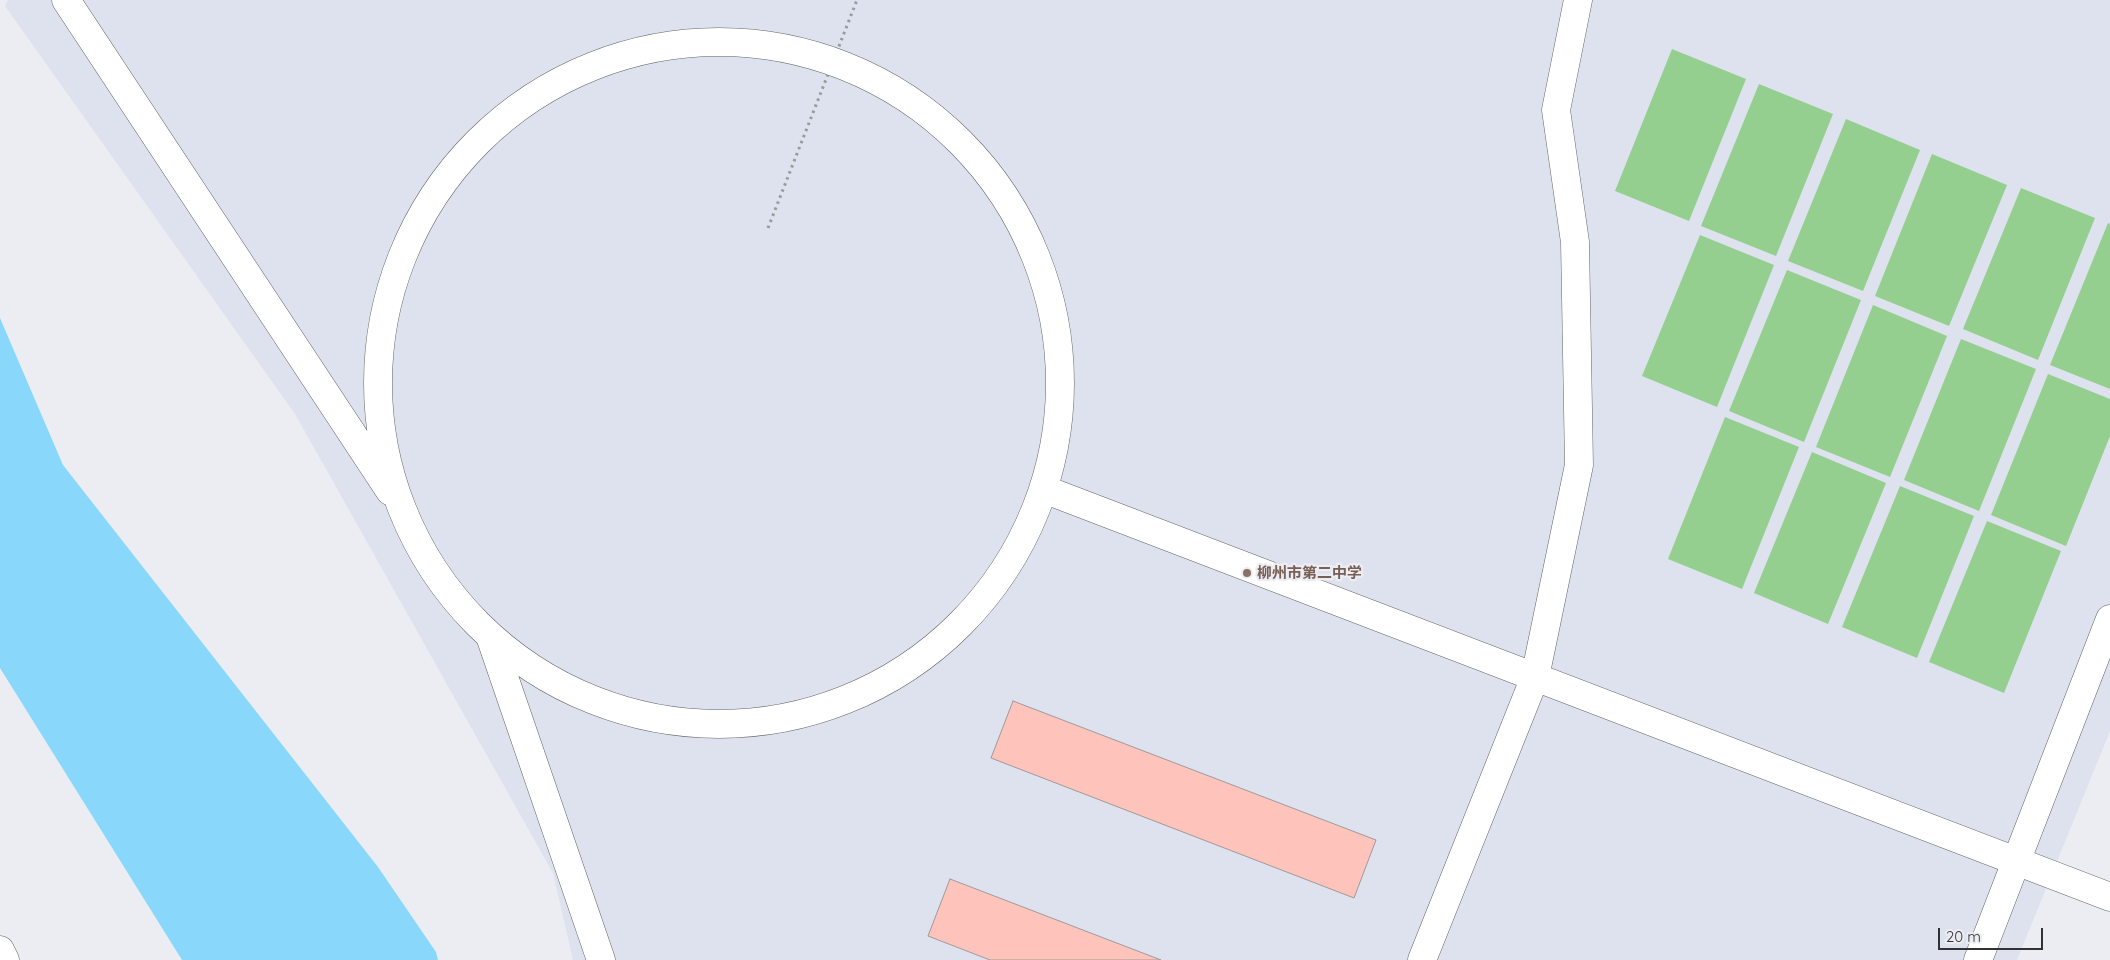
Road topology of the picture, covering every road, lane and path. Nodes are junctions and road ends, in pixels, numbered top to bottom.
1 (66, 0) edge
2 (857, 0) edge
3 (1578, 0) edge
4 (834, 60) junction
5 (768, 228) dead end
6 (1046, 490) junction
7 (397, 502) junction
8 (2110, 619) edge
9 (492, 639) junction
10 (1535, 677) junction
11 (2016, 861) junction
12 (2110, 897) edge
13 (0, 950) edge
14 (5, 960) edge
15 (601, 960) edge
16 (1422, 960) edge
17 (1978, 960) edge

1 - 7 street
2 - 4 path
3 - 10 street
4 - 5 path
4 - 6 street
4 - 7 street
6 - 9 street
6 - 10 street
7 - 9 street
8 - 11 street
9 - 15 street
10 - 11 street
10 - 16 street
11 - 12 street
11 - 17 street
13 - 14 street

